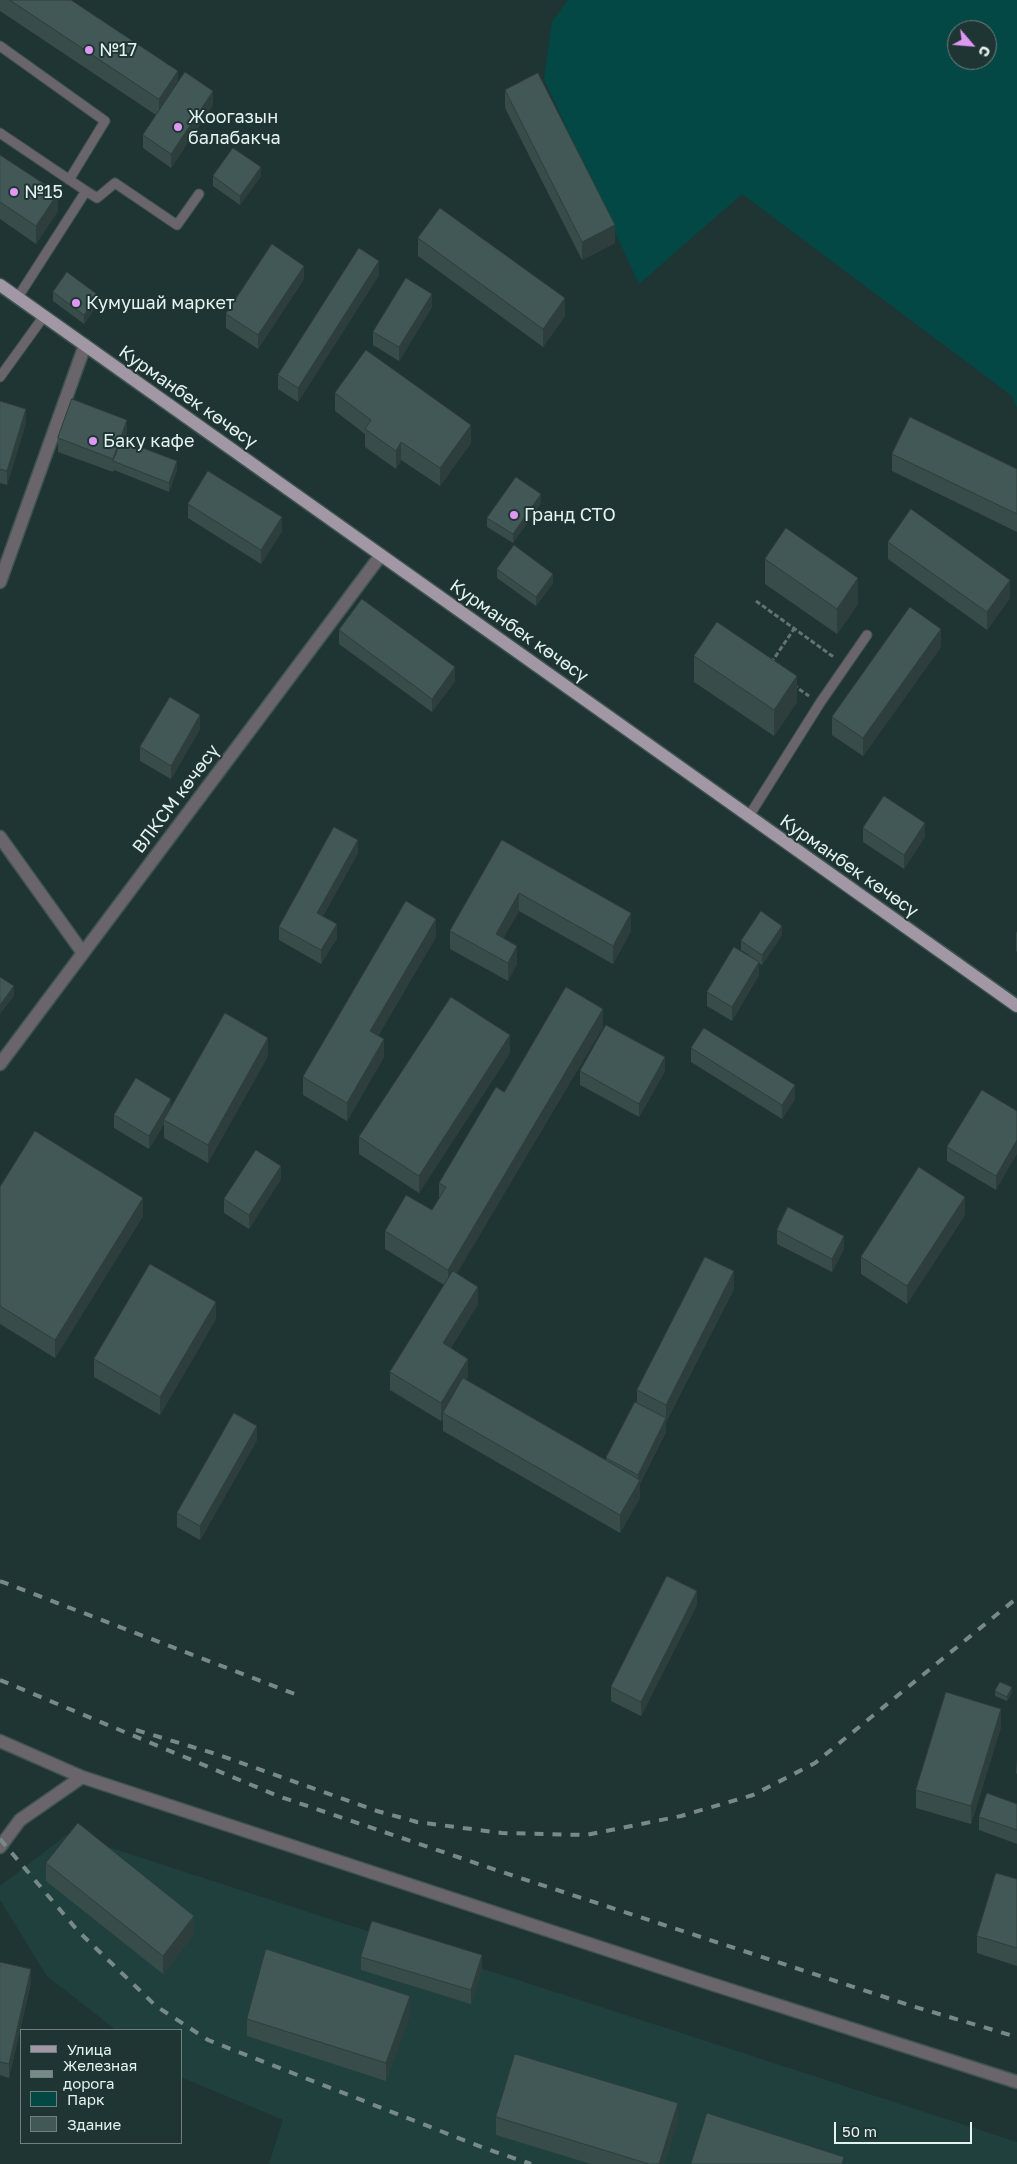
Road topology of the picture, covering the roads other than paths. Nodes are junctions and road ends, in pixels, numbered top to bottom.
1 (0, 46) edge
2 (0, 133) edge
3 (69, 180) junction
4 (86, 191) junction
5 (199, 194) dead end
6 (0, 285) edge
7 (18, 297) junction
8 (44, 316) junction
9 (85, 345) junction
10 (0, 378) edge
11 (381, 555) junction
12 (0, 582) edge
13 (867, 635) dead end
14 (749, 816) junction
15 (0, 837) edge
16 (83, 953) junction
17 (1017, 1006) edge
18 (0, 1064) edge
19 (0, 1741) edge
20 (82, 1776) junction
21 (0, 1847) edge
22 (1017, 2082) edge

1 - 3 lane
2 - 3 lane
3 - 4 lane
4 - 5 lane
4 - 7 lane
6 - 7 main road, Курманбек көчөсү
7 - 8 main road, Курманбек көчөсү
8 - 9 main road, Курманбек көчөсү
8 - 10 lane
9 - 11 main road, Курманбек көчөсү
9 - 12 street
11 - 14 main road, Курманбек көчөсү
11 - 16 street, ВЛКСМ көчөсү
13 - 14 lane
14 - 17 main road, Курманбек көчөсү
15 - 16 street
16 - 18 street, ВЛКСМ көчөсү
19 - 20 street
20 - 21 street
20 - 22 street

